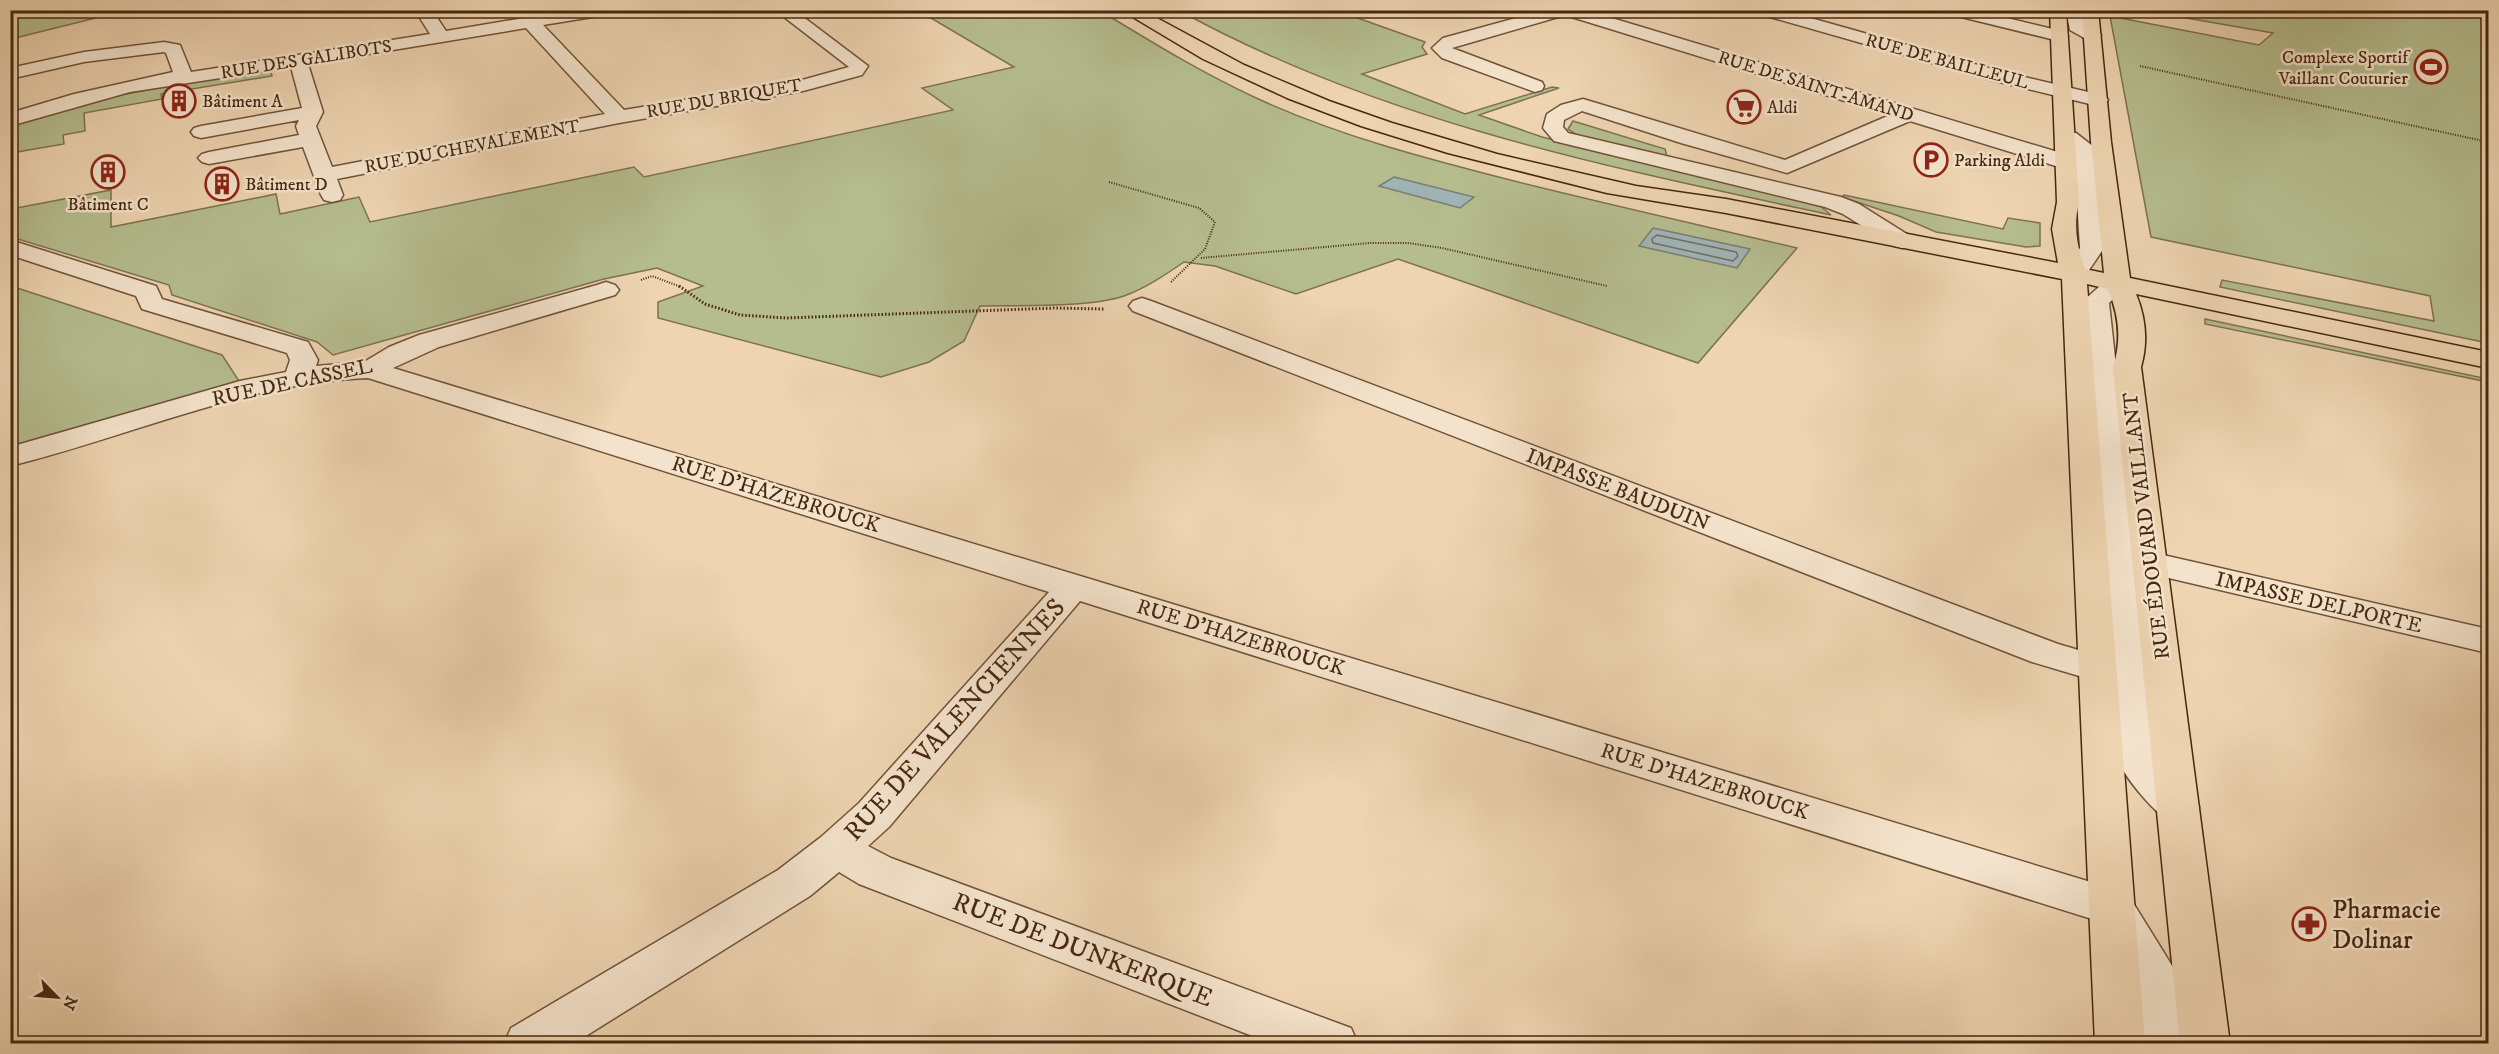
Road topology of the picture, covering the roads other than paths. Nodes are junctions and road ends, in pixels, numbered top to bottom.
1 (423, 10) edge
2 (605, 10) edge
3 (783, 10) edge
4 (1129, 10) edge
5 (1158, 10) edge
6 (1566, 10) edge
7 (1762, 10) edge
8 (1951, 10) edge
9 (2058, 10) edge
10 (2074, 10) edge
11 (2090, 10) edge
12 (531, 23) junction
13 (2092, 35) junction
14 (2059, 36) junction
15 (441, 37) junction
16 (298, 61) junction
17 (10, 74) edge
18 (178, 78) junction
19 (1535, 86) dead end
20 (2062, 92) junction
21 (2098, 100) junction
22 (313, 112) junction
23 (1908, 114) junction
24 (619, 117) junction
25 (10, 120) edge
26 (201, 132) dead end
27 (2065, 135) junction
28 (311, 139) junction
29 (1688, 139) junction
30 (209, 158) dead end
31 (2067, 162) junction
32 (1687, 168) junction
33 (324, 175) junction
34 (333, 196) dead end
35 (1726, 206) junction
36 (1902, 241) junction
37 (10, 247) edge
38 (2074, 274) junction
39 (2118, 283) junction
40 (606, 290) road end
41 (1142, 306) road end
42 (2488, 360) edge
43 (370, 370) junction
44 (298, 376) junction
45 (10, 457) edge
46 (2150, 563) junction
47 (1074, 586) junction
48 (2488, 641) edge
49 (2096, 668) junction
50 (2178, 807) junction
51 (836, 849) junction
52 (2111, 906) junction
53 (528, 1044) edge
54 (1333, 1044) edge
55 (2120, 1044) edge
56 (2165, 1044) edge
57 (2205, 1044) edge

1 - 15 street
2 - 12 street, RUE DES GALIBOTS
3 - 24 street, RUE DU BRIQUET
4 - 35 main road
5 - 35 main road
6 - 19 street
6 - 23 street, RUE DE SAINT-AMAND
7 - 20 street, RUE DE BAILLEUL
8 - 14 street
9 - 14 main road
10 - 13 street
11 - 13 main road, RUE ÉDOUARD VAILLANT
12 - 15 street, RUE DES GALIBOTS
12 - 24 street, RUE DU BRIQUET
13 - 21 main road, RUE ÉDOUARD VAILLANT
14 - 20 main road
15 - 16 street, RUE DES GALIBOTS
16 - 18 street, RUE DES GALIBOTS
16 - 22 street
17 - 18 street
18 - 25 street, RUE DES GALIBOTS
20 - 21 street, RUE DE BAILLEUL
20 - 27 main road
21 - 39 main road, RUE ÉDOUARD VAILLANT
22 - 26 street
22 - 28 street
23 - 29 street
23 - 31 street, RUE DE SAINT-AMAND
24 - 33 street, RUE DU CHEVALEMENT
27 - 31 main road
27 - 38 street
28 - 30 street
28 - 33 street
29 - 32 street
29 - 32 street
31 - 38 main road
32 - 36 street
33 - 34 street
35 - 36 main road
36 - 38 main road
37 - 44 street
38 - 39 main road
38 - 49 main road
39 - 42 main road
39 - 46 main road, RUE ÉDOUARD VAILLANT
39 - 50 street
40 - 43 street, RUE DE CASSEL
41 - 49 street, IMPASSE BAUDUIN
43 - 44 street, RUE DE CASSEL
43 - 47 street, RUE D'HAZEBROUCK
44 - 45 street, RUE DE CASSEL
46 - 48 street, IMPASSE DELPORTE
46 - 50 main road, RUE ÉDOUARD VAILLANT
47 - 51 street, RUE DE VALENCIENNES
47 - 52 street, RUE D'HAZEBROUCK
49 - 52 main road
50 - 57 main road, RUE ÉDOUARD VAILLANT
51 - 53 street, RUE DE VALENCIENNES
51 - 54 street, RUE DE DUNKERQUE
52 - 55 main road
52 - 56 street

